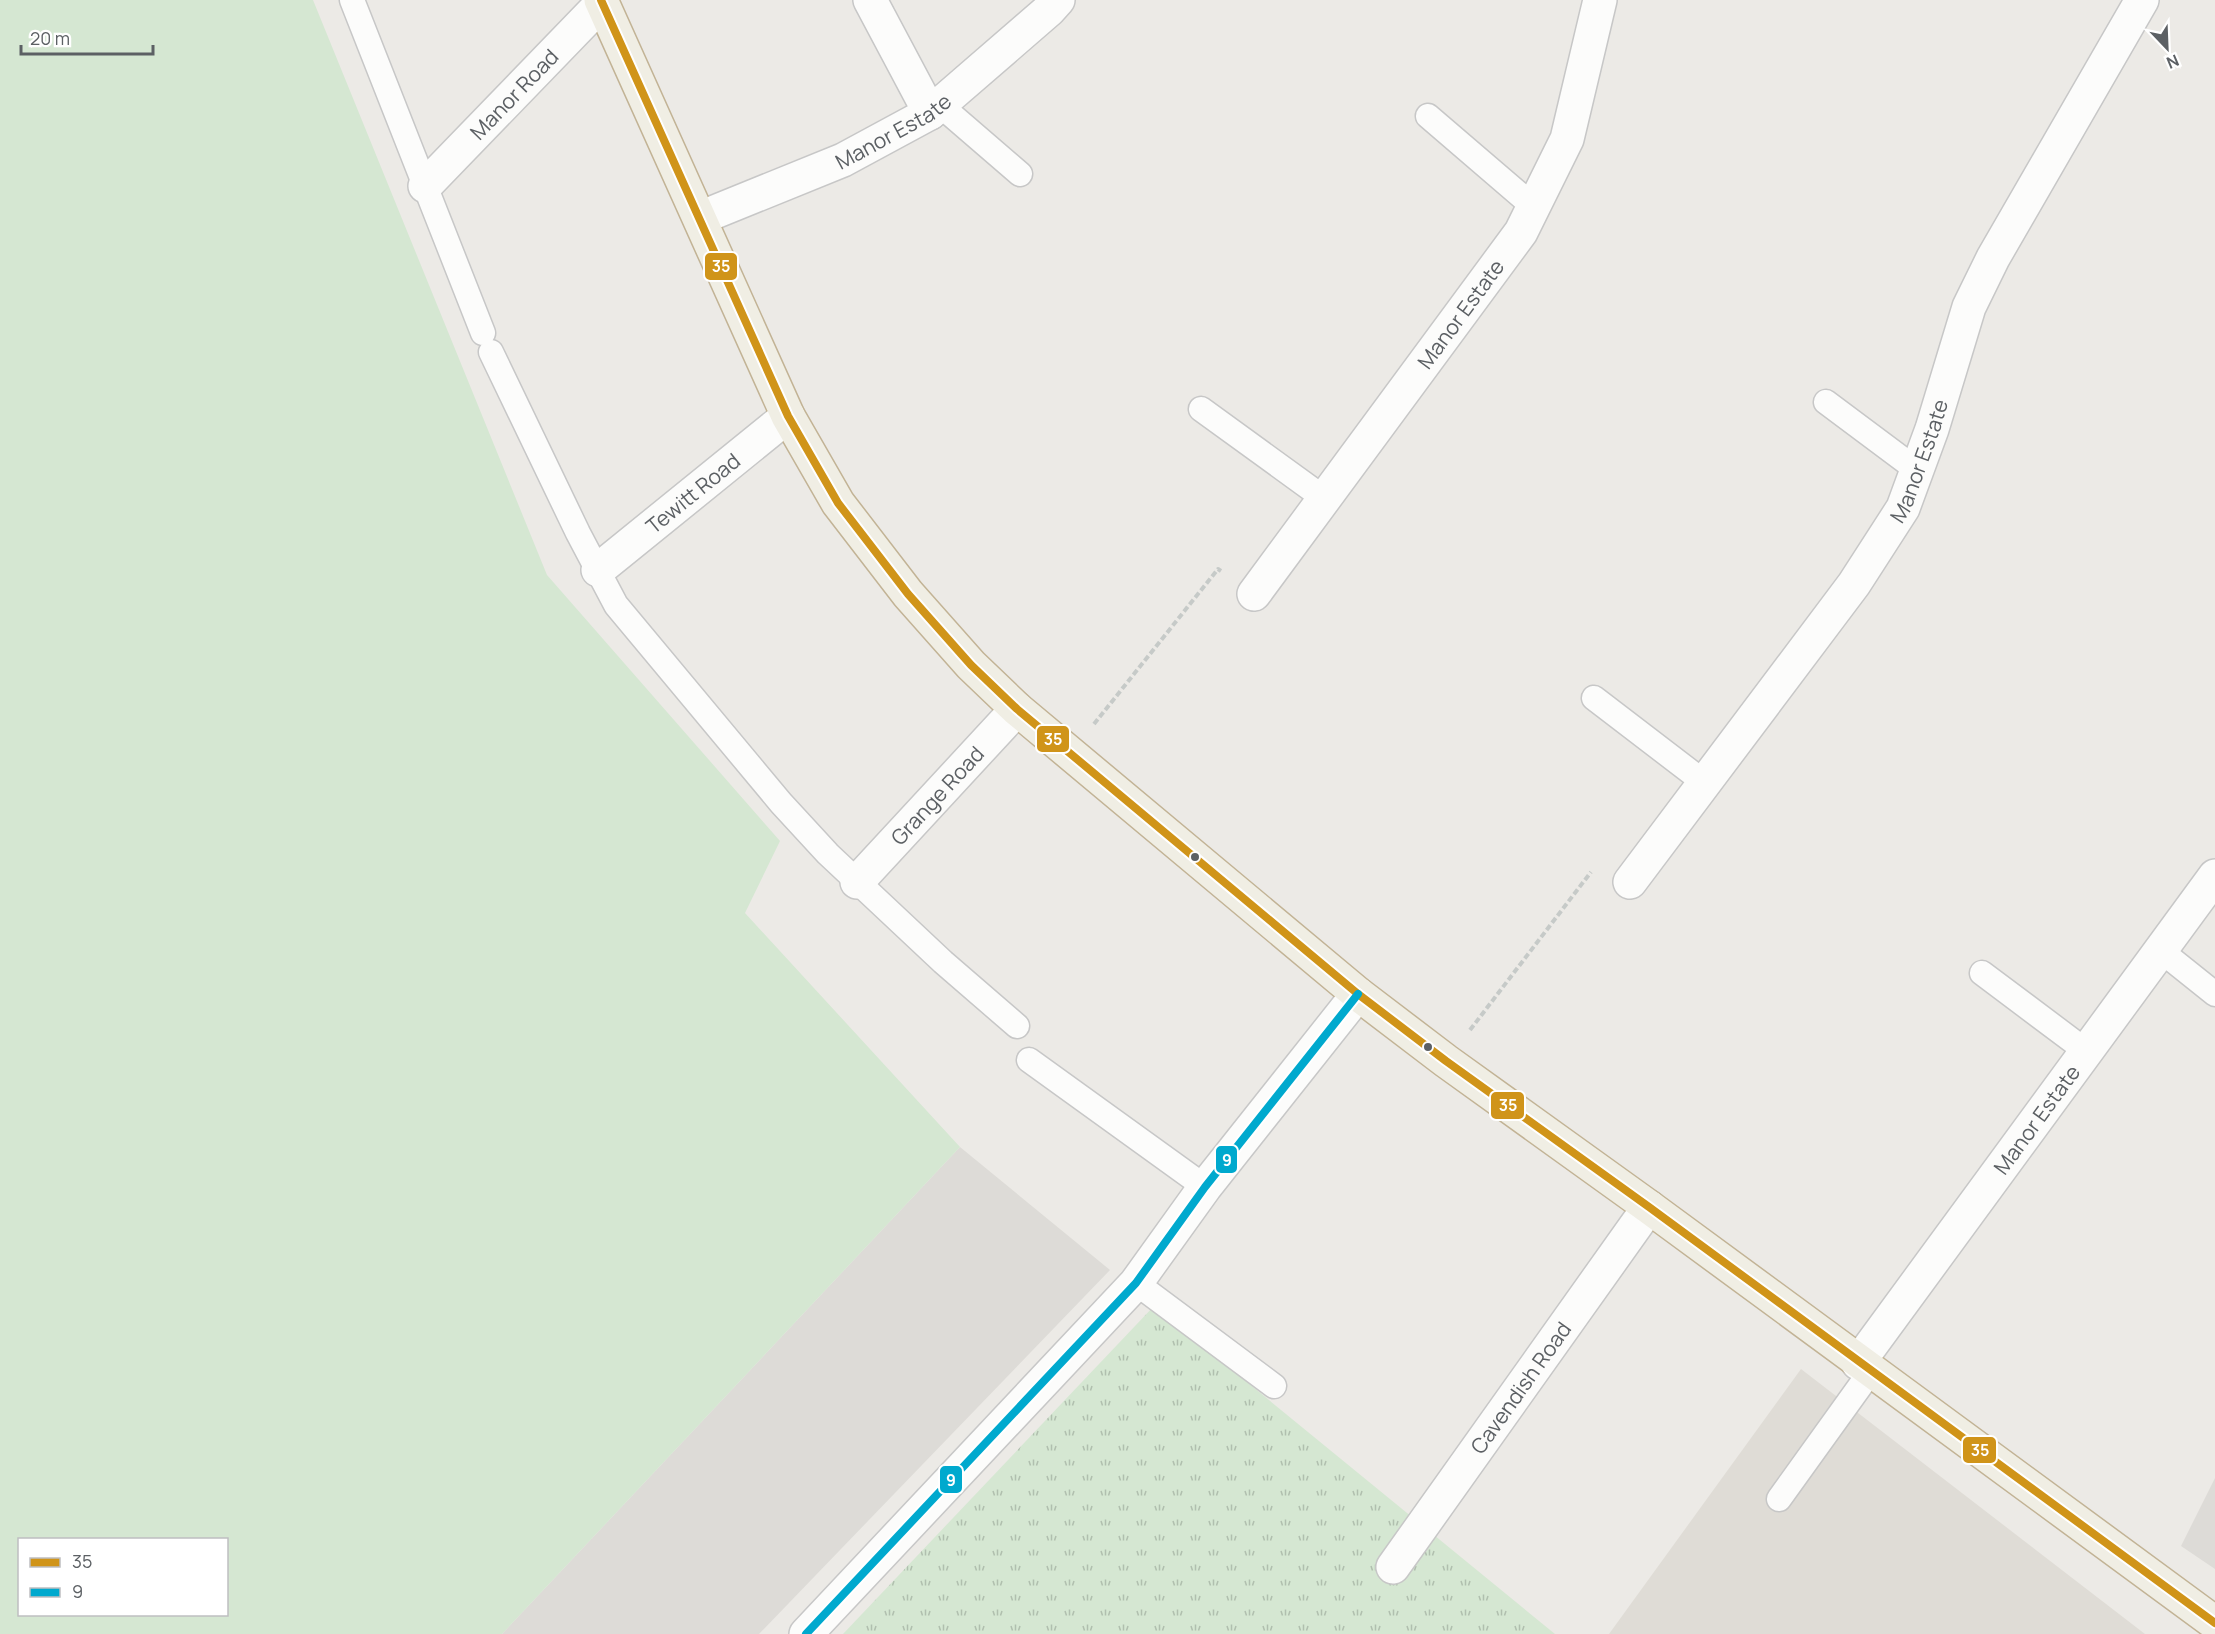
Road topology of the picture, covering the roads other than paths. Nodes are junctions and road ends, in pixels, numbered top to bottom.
1 (352, 0) edge
2 (870, 0) edge
3 (1058, 0) edge
4 (1599, 0) edge
5 (2142, 0) edge
6 (601, 2) edge
7 (935, 109) junction
8 (1428, 116) dead end
9 (1020, 174) dead end
10 (425, 186) junction
11 (1534, 207) junction
12 (700, 218) junction
13 (1826, 402) dead end
14 (1201, 409) dead end
15 (788, 416) junction
16 (1917, 470) junction
17 (1325, 499) junction
18 (598, 570) junction
19 (1254, 594) road end
20 (1594, 698) dead end
21 (1017, 709) junction
22 (1705, 783) junction
23 (2215, 876) edge
24 (857, 882) junction
25 (1630, 882) road end
26 (2160, 950) junction
27 (1982, 973) dead end
28 (1358, 994) junction
29 (2215, 994) edge
30 (1017, 1026) dead end
31 (2086, 1051) junction
32 (1029, 1060) dead end
33 (1205, 1187) junction
34 (1649, 1207) junction
35 (1136, 1283) junction
36 (1864, 1367) junction
37 (1275, 1386) dead end
38 (1779, 1499) dead end
39 (1393, 1567) dead end
40 (2215, 1623) edge
41 (806, 1634) edge

1 - 10 lane
2 - 7 street
3 - 7 street, Manor Estate
4 - 11 street, Manor Estate
5 - 16 street, Manor Estate
6 - 10 street, Manor Road
6 - 12 highway
7 - 9 lane
7 - 12 street, Manor Estate
8 - 11 lane
10 - 18 lane
11 - 17 street, Manor Estate
12 - 15 highway
13 - 16 lane
14 - 17 lane
15 - 18 street, Tewitt Road
15 - 21 highway
16 - 22 street, Manor Estate
17 - 19 street, Manor Estate
18 - 24 lane
20 - 22 lane
21 - 24 street, Grange Road
21 - 28 highway
22 - 25 street, Manor Estate
23 - 26 street, Manor Estate
24 - 30 lane
26 - 29 lane
26 - 31 street, Manor Estate
27 - 31 lane
28 - 33 street
28 - 34 highway
31 - 36 street, Manor Estate
32 - 33 lane
33 - 35 street
34 - 36 highway
34 - 39 street, Cavendish Road
35 - 37 lane
35 - 41 street
36 - 38 lane
36 - 40 highway

